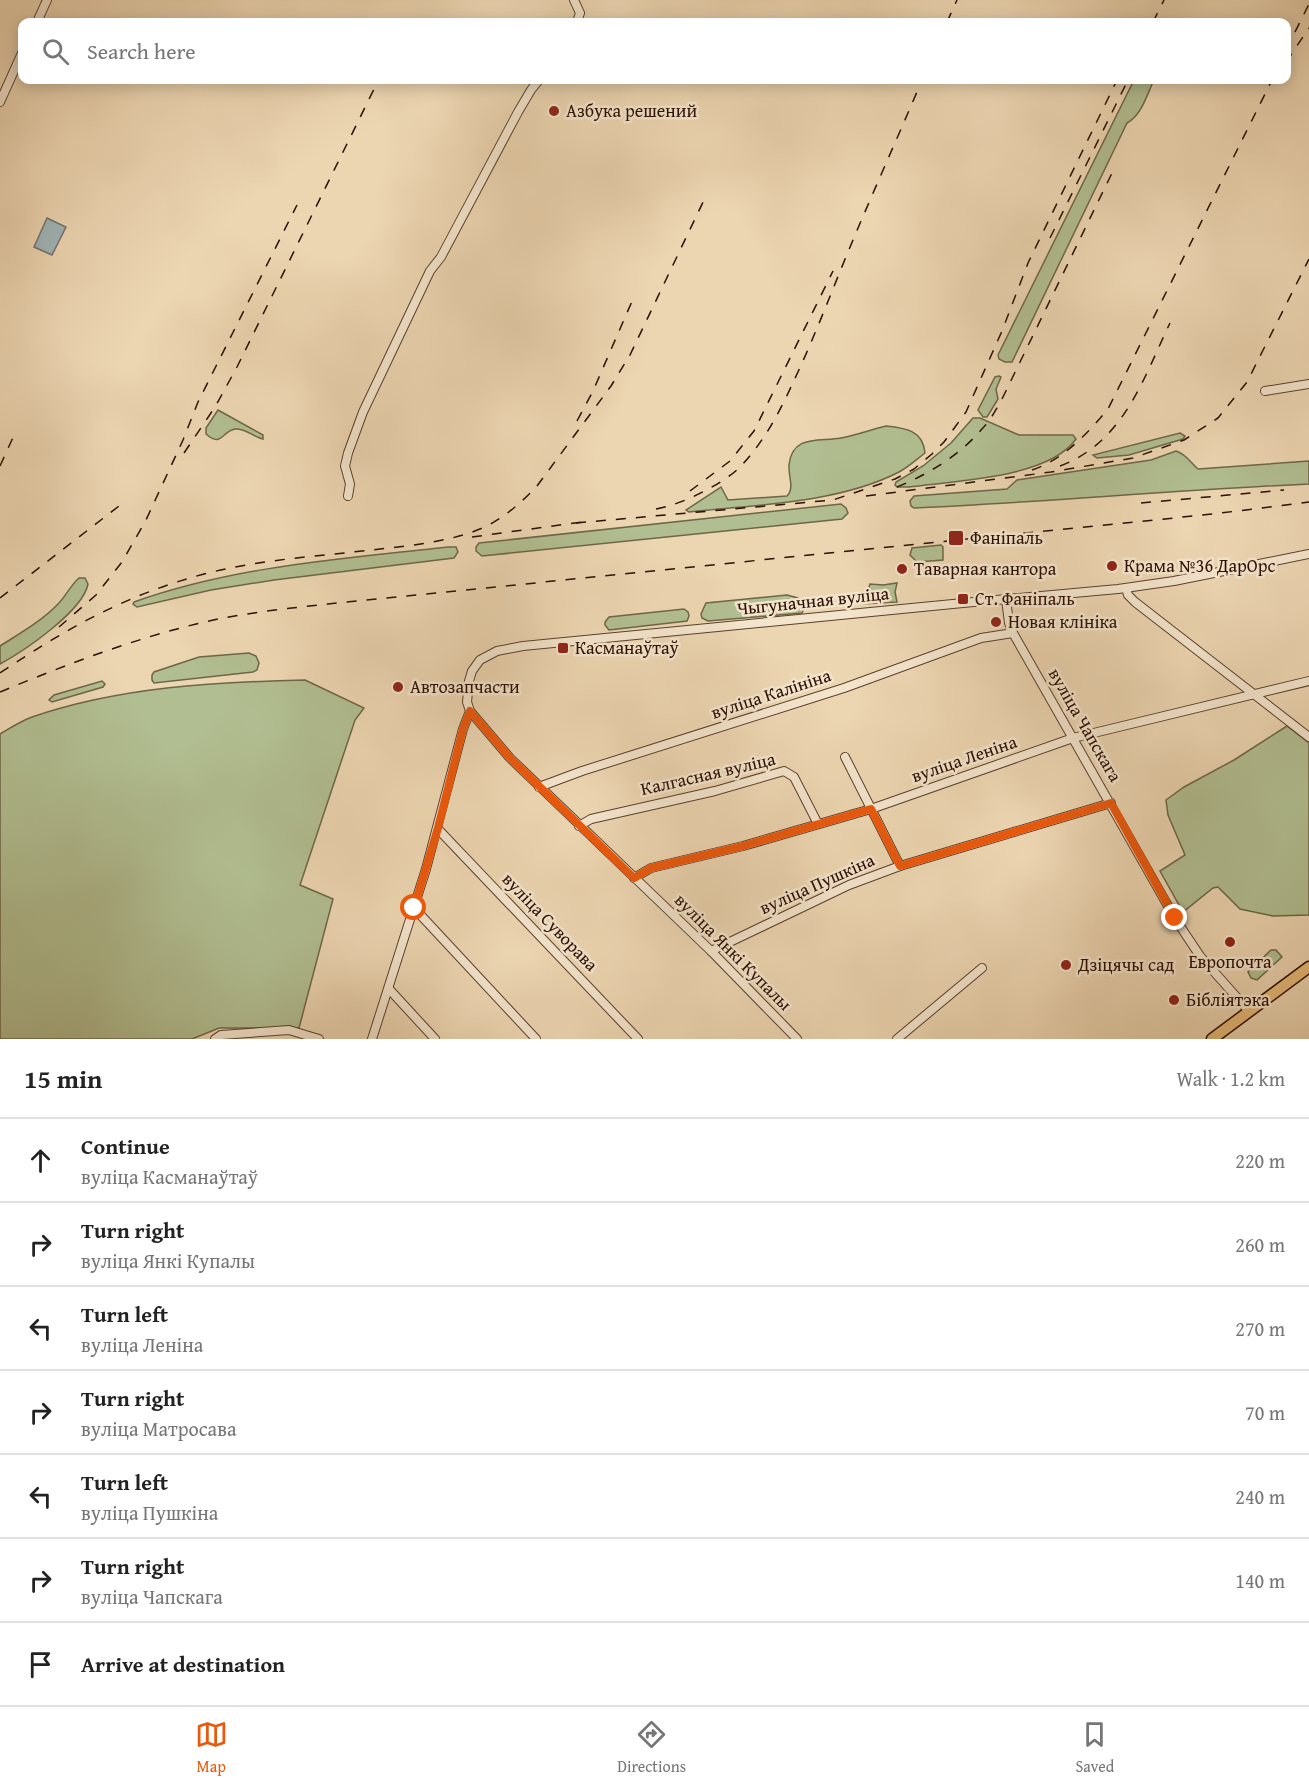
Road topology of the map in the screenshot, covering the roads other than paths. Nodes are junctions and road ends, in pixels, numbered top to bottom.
1 (47, 0) edge
2 (574, 0) edge
3 (39, 18) edge
4 (578, 18) edge
5 (18, 62) edge
6 (536, 84) edge
7 (0, 102) edge
8 (1309, 384) edge
9 (1265, 391) dead end
10 (348, 496) dead end
11 (1309, 554) edge
12 (1126, 588) junction
13 (1006, 599) junction
14 (1013, 633) junction
15 (1309, 681) edge
16 (1251, 694) junction
17 (470, 711) junction
18 (1309, 737) edge
19 (1073, 738) junction
20 (845, 757) dead end
21 (539, 788) junction
22 (1111, 803) junction
23 (871, 809) junction
24 (818, 824) junction
25 (579, 826) junction
26 (438, 828) junction
27 (900, 866) junction
28 (634, 878) junction
29 (414, 908) junction
30 (711, 951) junction
31 (1309, 967) edge
32 (982, 968) dead end
33 (389, 990) junction
34 (1249, 1011) junction
35 (215, 1039) edge
36 (319, 1039) edge
37 (372, 1039) edge
38 (435, 1039) edge
39 (536, 1039) edge
40 (638, 1039) edge
41 (797, 1039) edge
42 (897, 1039) edge
43 (1212, 1039) edge

1 - 3 street
2 - 4 street
5 - 7 street
6 - 10 street
8 - 9 street
11 - 12 street, Чыгуначная вуліца
12 - 13 street, Чыгуначная вуліца
12 - 16 street
13 - 14 street, вуліца Чапскага
13 - 17 street, Чыгуначная вуліца
14 - 19 street, вуліца Чапскага
14 - 21 street, вуліца Калініна
15 - 16 street, вуліца Леніна
16 - 18 street
16 - 19 street, вуліца Леніна
17 - 21 street, вуліца Янкі Купалы
17 - 26 street
19 - 22 street, вуліца Чапскага
19 - 23 street, вуліца Леніна
20 - 23 street
21 - 25 street, вуліца Янкі Купалы
22 - 27 street, вуліца Пушкіна
22 - 34 street, вуліца Чапскага
23 - 24 street, вуліца Леніна
23 - 27 street
24 - 25 street, Калгасная вуліца
24 - 28 street, вуліца Леніна
25 - 28 street, вуліца Янкі Купалы
26 - 29 street
26 - 40 street, вуліца Суворава
27 - 30 street, вуліца Пушкіна
28 - 30 street, вуліца Янкі Купалы
29 - 33 street
29 - 39 street
30 - 41 street, вуліца Янкі Купалы
31 - 34 main road
32 - 42 street
33 - 37 street
33 - 38 street
34 - 43 main road
35 - 36 street

